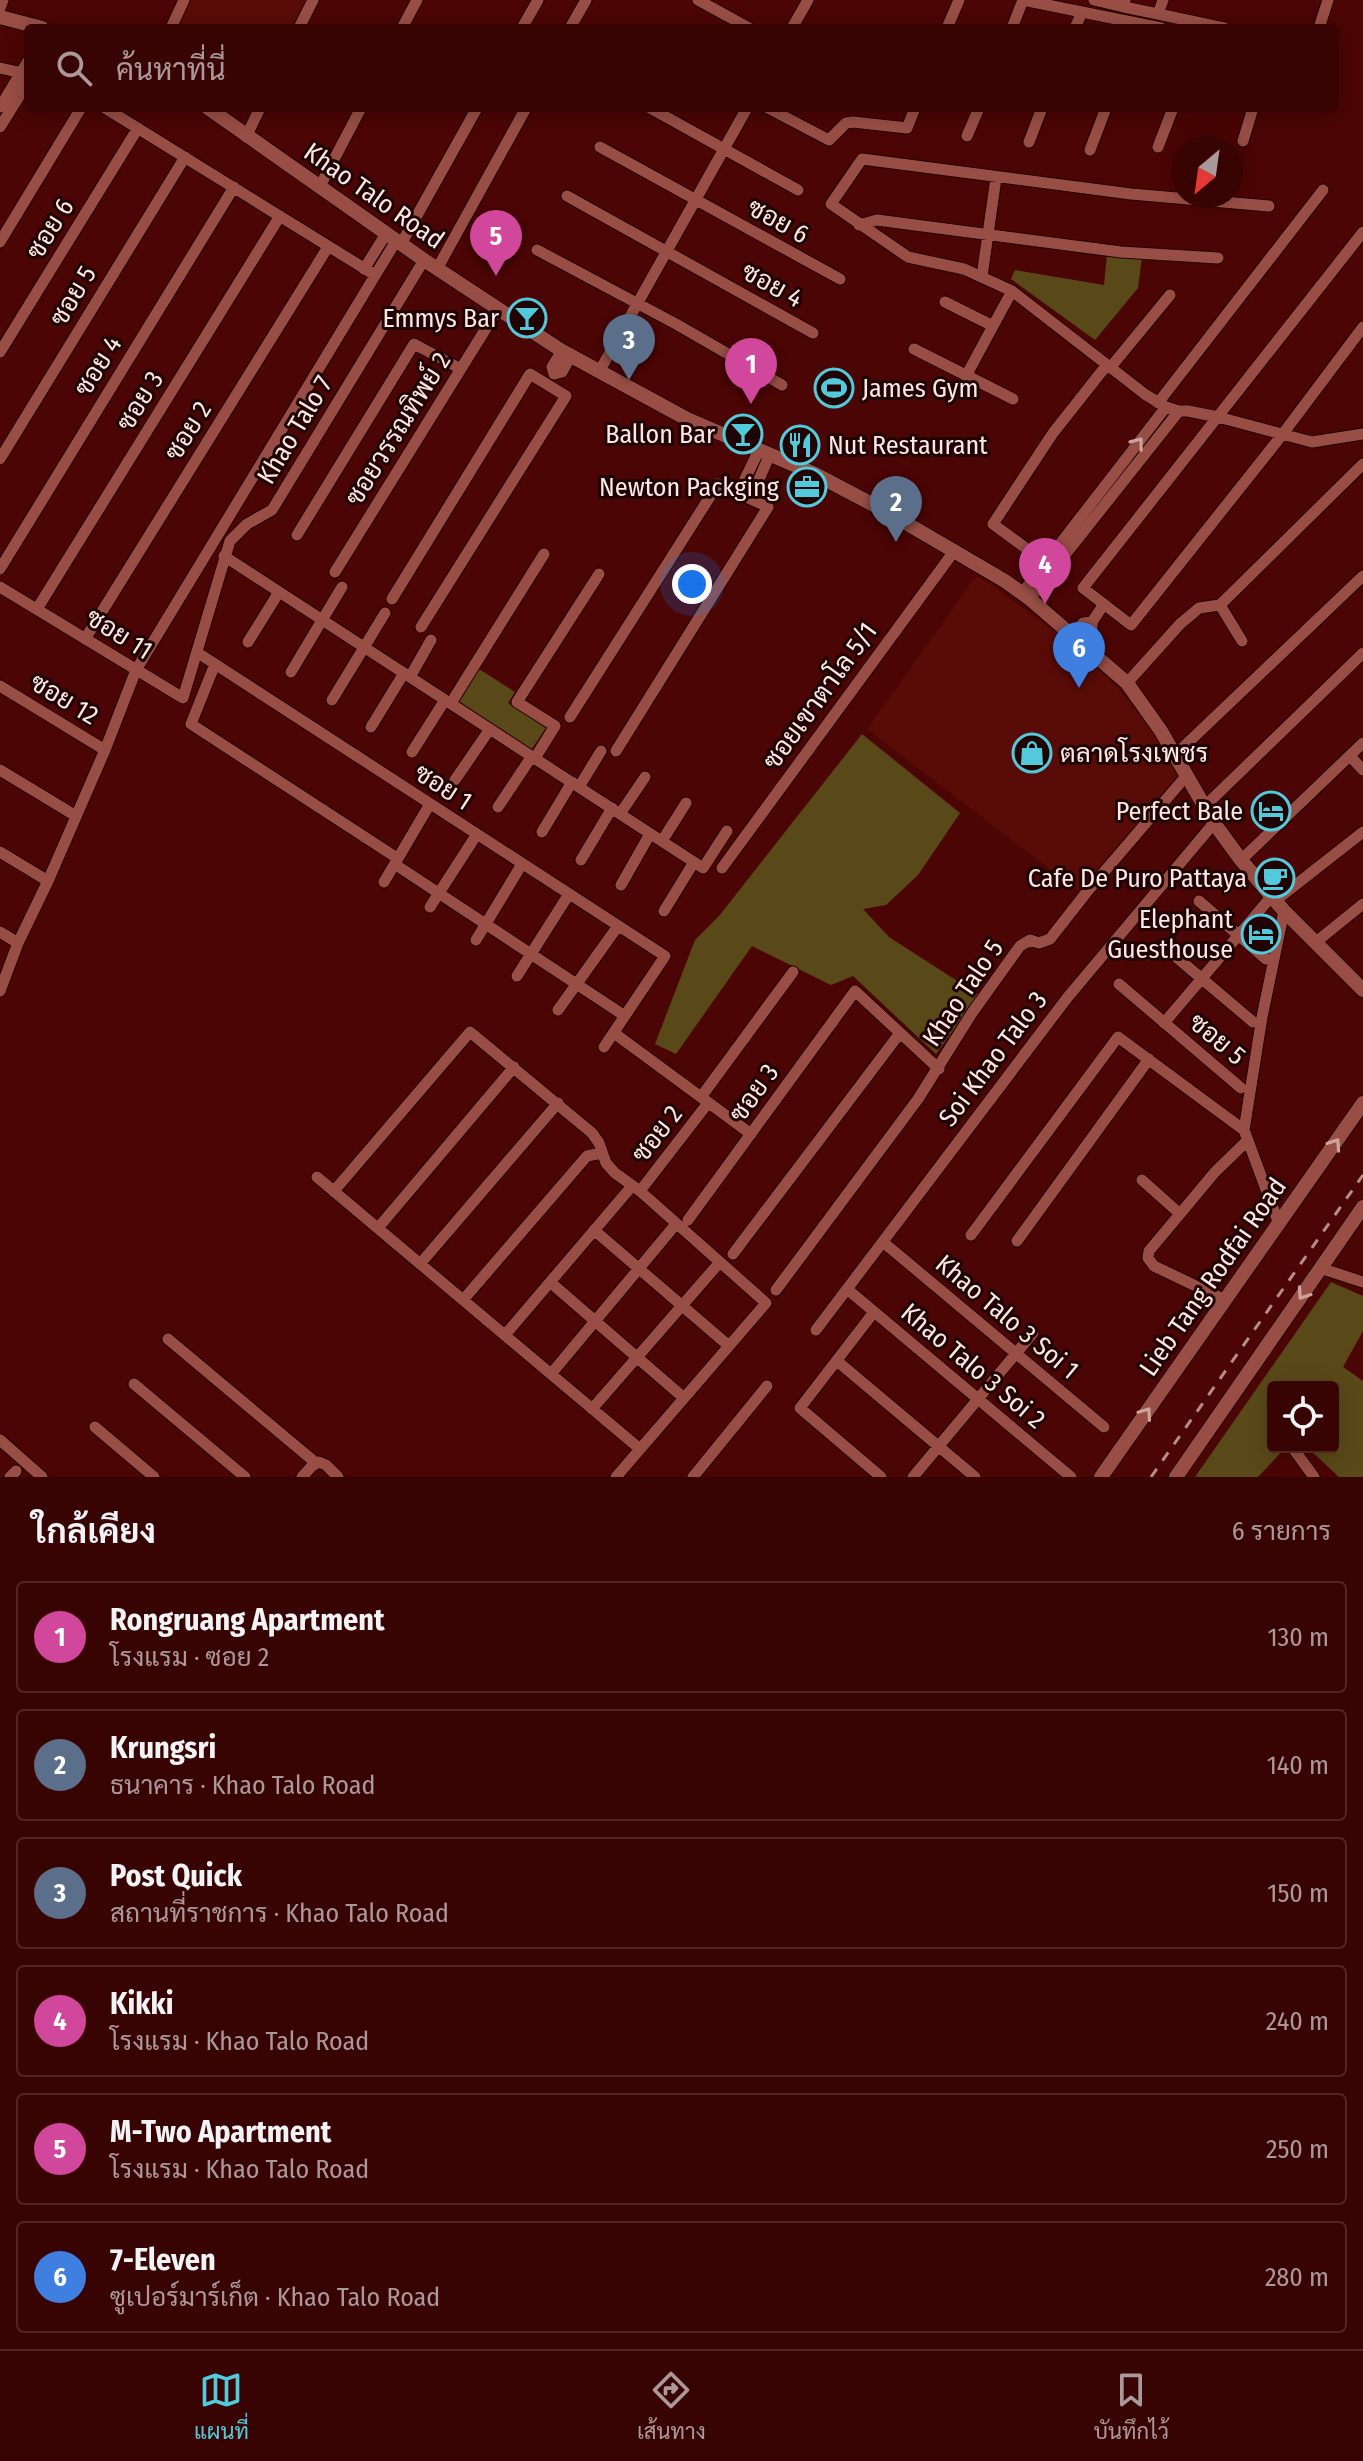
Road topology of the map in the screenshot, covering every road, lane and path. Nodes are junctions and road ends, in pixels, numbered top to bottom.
1 (3, 0) edge
2 (184, 0) edge
3 (313, 0) edge
4 (417, 0) edge
5 (538, 0) edge
6 (586, 0) edge
7 (698, 0) edge
8 (808, 0) edge
9 (959, 0) edge
10 (1023, 0) edge
11 (1094, 0) edge
12 (1163, 0) edge
13 (1328, 0) edge
14 (1125, 3) edge
15 (0, 8) edge
16 (1082, 12) junction
17 (1158, 14) junction
18 (0, 17) edge
19 (27, 24) edge
20 (173, 24) edge
21 (301, 24) edge
22 (404, 24) edge
23 (524, 24) edge
24 (572, 24) edge
25 (742, 24) edge
26 (794, 24) edge
27 (949, 24) edge
28 (1014, 24) edge
29 (1077, 24) edge
30 (1131, 24) edge
31 (1205, 24) edge
32 (1320, 24) edge
33 (0, 68) edge
34 (24, 75) edge
35 (24, 78) edge
36 (24, 80) edge
37 (0, 107) edge
38 (79, 112) edge
39 (112, 112) edge
40 (213, 112) edge
41 (258, 112) edge
42 (359, 112) edge
43 (474, 112) edge
44 (524, 112) edge
45 (657, 112) edge
46 (745, 112) edge
47 (776, 112) edge
48 (870, 112) edge
49 (913, 112) edge
50 (977, 112) edge
51 (1040, 112) edge
52 (1104, 112) edge
53 (1171, 112) edge
54 (1252, 112) edge
55 (866, 122) junction
56 (0, 127) edge
57 (138, 128) junction
58 (967, 136) dead end
59 (246, 137) junction
60 (1243, 141) dead end
61 (1029, 142) dead end
62 (600, 147) dead end
63 (1158, 147) dead end
64 (724, 150) junction
65 (1090, 150) dead end
66 (185, 157) junction
67 (996, 178) junction
68 (234, 187) junction
69 (319, 188) junction
70 (798, 190) dead end
71 (1323, 190) dead end
72 (567, 196) dead end
73 (695, 200) junction
74 (1269, 206) dead end
75 (280, 216) junction
76 (859, 225) junction
77 (1363, 232) edge
78 (989, 236) junction
79 (394, 240) junction
80 (0, 242) edge
81 (328, 247) junction
82 (537, 250) dead end
83 (666, 252) junction
84 (1218, 258) dead end
85 (430, 264) junction
86 (369, 272) junction
87 (982, 276) junction
88 (840, 279) dead end
89 (1012, 291) junction
90 (1170, 295) dead end
91 (945, 302) dead end
92 (637, 304) junction
93 (498, 309) junction
94 (993, 326) junction
95 (1363, 327) edge
96 (813, 333) dead end
97 (914, 349) dead end
98 (0, 352) edge
99 (567, 354) junction
100 (1108, 367) junction
101 (461, 369) junction
102 (599, 372) junction
103 (966, 376) junction
104 (551, 380) junction
105 (782, 385) dead end
106 (1013, 399) dead end
107 (1162, 405) junction
108 (1179, 411) junction
109 (1218, 417) junction
110 (1363, 424) edge
111 (1282, 435) junction
112 (1358, 435) edge
113 (764, 452) junction
114 (0, 459) edge
115 (1363, 464) edge
116 (746, 490) junction
117 (297, 535) dead end
118 (955, 550) junction
119 (544, 554) dead end
120 (224, 556) junction
121 (1046, 563) junction
122 (0, 569) edge
123 (335, 572) dead end
124 (599, 574) dead end
125 (1363, 576) edge
126 (0, 587) edge
127 (342, 587) dead end
128 (279, 592) junction
129 (1026, 596) junction
130 (392, 599) dead end
131 (1104, 604) junction
132 (1220, 605) junction
133 (37, 609) junction
134 (385, 613) dead end
135 (322, 620) junction
136 (421, 627) dead end
137 (1077, 638) junction
138 (85, 639) junction
139 (431, 640) dead end
140 (1242, 641) dead end
141 (248, 642) dead end
142 (363, 647) junction
143 (1363, 653) edge
144 (196, 658) junction
145 (213, 668) junction
146 (136, 670) junction
147 (291, 672) dead end
148 (407, 675) junction
149 (1127, 683) junction
150 (0, 686) edge
151 (332, 700) dead end
152 (448, 702) junction
153 (570, 717) dead end
154 (371, 727) dead end
155 (490, 729) junction
156 (1363, 743) edge
157 (105, 750) junction
158 (601, 751) dead end
159 (616, 751) dead end
160 (412, 752) dead end
161 (1175, 755) junction
162 (1350, 756) junction
163 (533, 757) junction
164 (0, 770) edge
165 (1363, 770) edge
166 (1187, 775) junction
167 (645, 777) dead end
168 (455, 780) dead end
169 (576, 785) junction
170 (686, 803) dead end
171 (430, 804) junction
172 (1205, 806) junction
173 (498, 807) dead end
174 (616, 811) junction
175 (76, 816) junction
176 (1214, 823) junction
177 (727, 831) dead end
178 (542, 832) dead end
179 (1363, 832) edge
180 (477, 834) junction
181 (650, 834) junction
182 (662, 841) junction
183 (0, 852) edge
184 (581, 860) dead end
185 (1241, 860) junction
186 (397, 861) junction
187 (694, 862) junction
188 (522, 864) junction
189 (722, 868) dead end
190 (48, 881) junction
191 (384, 882) dead end
192 (621, 885) dead end
193 (439, 893) junction
194 (569, 894) junction
195 (1199, 901) dead end
196 (1277, 903) junction
197 (1363, 904) edge
198 (430, 907) dead end
199 (664, 911) dead end
200 (485, 924) junction
201 (618, 926) junction
202 (0, 932) edge
203 (1239, 935) junction
204 (476, 940) dead end
205 (1316, 942) junction
206 (18, 943) junction
207 (1162, 945) dead end
208 (532, 954) junction
209 (1266, 959) dead end
210 (793, 972) dead end
211 (517, 976) dead end
212 (1202, 978) junction
213 (578, 984) junction
214 (1119, 984) dead end
215 (1363, 990) edge
216 (0, 991) edge
217 (558, 1010) dead end
218 (625, 1016) junction
219 (1253, 1022) dead end
220 (1164, 1023) junction
221 (614, 1033) junction
222 (900, 1033) junction
223 (604, 1047) dead end
224 (1149, 1059) junction
225 (514, 1067) junction
226 (939, 1069) junction
227 (1241, 1088) dead end
228 (704, 1100) junction
229 (558, 1103) junction
230 (1363, 1103) edge
231 (751, 1134) junction
232 (1246, 1135) junction
233 (602, 1153) junction
234 (317, 1177) dead end
235 (1142, 1180) dead end
236 (636, 1189) junction
237 (334, 1191) junction
238 (1363, 1207) edge
239 (1179, 1213) junction
240 (688, 1220) dead end
241 (676, 1224) junction
242 (1279, 1224) junction
243 (378, 1228) junction
244 (594, 1230) junction
245 (971, 1235) dead end
246 (1017, 1241) dead end
247 (883, 1242) junction
248 (733, 1254) dead end
249 (720, 1262) junction
250 (420, 1264) junction
251 (1320, 1268) junction
252 (639, 1269) junction
253 (550, 1282) junction
254 (1363, 1282) edge
255 (847, 1289) junction
256 (776, 1290) dead end
257 (463, 1300) junction
258 (1225, 1300) junction
259 (682, 1306) junction
260 (874, 1312) junction
261 (595, 1321) junction
262 (816, 1330) dead end
263 (1033, 1333) dead end
264 (505, 1335) junction
265 (168, 1339) dead end
266 (729, 1346) junction
267 (1016, 1353) junction
268 (637, 1358) junction
269 (837, 1361) junction
270 (551, 1374) junction
271 (134, 1384) dead end
272 (767, 1386) dead end
273 (684, 1398) junction
274 (978, 1398) junction
275 (592, 1409) junction
276 (95, 1427) dead end
277 (1104, 1427) dead end
278 (0, 1440) edge
279 (938, 1446) junction
280 (640, 1449) junction
281 (1296, 1453) edge
282 (316, 1463) junction
283 (42, 1477) edge
284 (154, 1477) edge
285 (245, 1477) edge
286 (302, 1477) edge
287 (338, 1477) edge
288 (616, 1477) edge
289 (693, 1477) edge
290 (881, 1477) edge
291 (913, 1477) edge
292 (975, 1477) edge
293 (1071, 1477) edge
294 (1101, 1477) edge
295 (1176, 1477) edge
296 (1314, 1477) edge

1 - 15 street
2 - 20 street
3 - 21 street
4 - 22 street
5 - 23 street
6 - 24 street
7 - 25 street
8 - 26 street
9 - 27 street
10 - 16 street
10 - 28 street
11 - 14 street
12 - 17 street
13 - 32 street
14 - 17 street
16 - 29 street
16 - 30 street
17 - 31 street
18 - 19 street
33 - 34 street
35 - 37 street
36 - 56 street
38 - 80 street
39 - 57 street
40 - 59 street, Khao Talo Road
41 - 59 street
42 - 69 street
43 - 79 street
44 - 85 street, Khao Talo 7
45 - 64 street
46 - 64 street
47 - 55 street
48 - 55 street
49 - 55 street
50 - 58 street
51 - 61 street
52 - 65 street
53 - 63 street
54 - 60 street
57 - 66 street
57 - 98 street, ซอย 6
59 - 69 street, Khao Talo Road
62 - 73 street
64 - 70 street
64 - 73 street
66 - 68 street
66 - 114 street, ซอย 5
67 - 74 street
67 - 76 street
67 - 78 street
68 - 75 street
68 - 122 street, ซอย 4
69 - 79 street, Khao Talo Road
71 - 107 street
72 - 83 street
73 - 83 street
73 - 88 street, ซอย 6
75 - 81 street
75 - 133 street, ซอย 3
76 - 78 street
76 - 87 street
77 - 109 street
78 - 84 street
78 - 87 street
79 - 85 street, Khao Talo Road
79 - 86 street
81 - 86 street
81 - 138 street, ซอย 2
82 - 92 street
83 - 92 street
83 - 96 street, ซอย 4
85 - 93 street, Khao Talo Road
85 - 120 street, Khao Talo 7
86 - 146 street
87 - 89 street
89 - 94 street
89 - 100 street
90 - 100 street
91 - 94 street
92 - 102 street
92 - 105 street
93 - 99 street, Khao Talo Road
93 - 101 street, ซอยวรรณทิพย์ 2
94 - 103 street
95 - 111 street
97 - 103 street
99 - 102 street, Khao Talo Road
99 - 104 street
100 - 107 street
100 - 121 street
101 - 117 street
101 - 123 street, ซอยวรรณทิพย์ 2
102 - 113 street, Khao Talo Road
103 - 106 street
104 - 130 street
104 - 136 street
107 - 108 street
121 -> 107 street
108 - 109 street
108 - 129 street
109 - 111 street
109 - 131 street
110 - 112 street
111 - 112 street
111 - 131 street
113 - 116 street
113 - 118 street, Khao Talo Road
115 - 132 street
116 - 153 street
116 - 159 street
118 - 129 street, Khao Talo Road
118 - 189 street, ซอยเขาตาโล 5/1
119 - 152 street
120 - 128 street
120 - 144 street, Khao Talo 7
121 - 129 street
124 - 163 street
125 - 161 street
126 - 133 street, ซอย 11
127 - 135 street
128 - 135 street
128 - 141 street
129 - 137 street, Khao Talo Road
131 - 137 street
132 - 140 street
132 - 149 street
133 - 138 street, ซอย 11
134 - 142 street
135 - 142 street
135 - 147 street
137 - 149 street, Khao Talo Road
138 - 146 street, ซอย 11
139 - 148 street
142 - 148 street
142 - 151 street
143 - 172 street
144 - 145 street, ซอย 1
144 - 146 street, ซอย 11
145 - 171 street, ซอย 1
145 - 186 street
146 - 157 street
148 - 152 street
148 - 154 street
149 - 161 street, Khao Talo Road
150 - 157 street, ซอย 12
152 - 155 street
152 - 160 street
155 - 163 street
155 - 168 street
156 - 162 street
157 - 175 street
158 - 169 street
161 - 166 street, Khao Talo Road
162 - 165 street
162 - 185 street
163 - 169 street
163 - 173 street
164 - 175 street
166 - 172 street, Khao Talo Road
166 - 226 street, Khao Talo 5
167 - 174 street
169 - 174 street
169 - 178 street
170 - 182 street
171 - 180 street, ซอย 1
171 - 186 street
172 - 176 street, Khao Talo Road
174 - 181 street
174 - 184 street
175 - 190 street
176 - 185 street, Khao Talo Road
176 - 247 street, Soi Khao Talo 3
177 - 187 street
179 - 196 street
180 - 188 street, ซอย 1
180 - 193 street
181 - 182 street
181 - 192 street
182 - 187 street
183 - 190 street
185 - 196 street, Khao Talo Road
186 - 191 street
186 - 193 street
187 - 199 street
188 - 194 street, ซอย 1
188 - 200 street
190 - 206 street
193 - 198 street
193 - 200 street
194 - 201 street, ซอย 1
194 - 208 street
195 - 203 street
196 - 203 street
196 - 205 street, Khao Talo Road
196 - 232 street
197 - 205 street
200 - 204 street
200 - 208 street
201 - 213 street
201 - 218 street, ซอย 1
202 - 206 street
203 - 209 street
203 - 212 street
205 - 215 street, Khao Talo Road
206 - 216 street
207 - 212 street
208 - 211 street
208 - 213 street
210 - 228 street
212 - 219 street
212 - 220 street
213 - 217 street
213 - 218 street
214 - 220 street
218 - 221 street
220 - 227 street, ซอย 5
221 - 223 street
221 - 228 street
222 - 226 street
222 - 231 street, ซอย 3
222 - 248 street
224 - 232 street
224 - 245 street
224 - 246 street
225 - 229 street
225 - 237 street
225 - 243 street
226 - 256 street, Khao Talo 5
228 - 231 street
228 - 236 street, ซอย 2
229 - 233 street
229 - 250 street
242 -> 230 street, Lieb Tang Rodfai Road
231 - 240 street, ซอย 3
232 - 239 street
232 - 242 street
233 - 236 street
233 - 257 street
234 - 237 street
235 - 239 street
236 - 241 street
236 - 244 street, ซอย 2
237 - 243 street
238 - 251 street
239 - 258 street
241 - 249 street
241 - 252 street
242 - 258 street, Lieb Tang Rodfai Road
243 - 250 street
244 - 252 street
244 - 253 street, ซอย 2
247 - 255 street, Soi Khao Talo 3
247 - 267 street, Khao Talo 3 Soi 1
249 - 259 street
249 - 266 street
250 - 257 street
251 - 254 street
251 -> 295 street
252 - 259 street
252 - 261 street
253 - 261 street
253 - 264 street, ซอย 2
255 - 260 street, Khao Talo 3 Soi 2
255 - 262 street, Soi Khao Talo 3
257 - 264 street
294 -> 258 street, Lieb Tang Rodfai Road
259 - 266 street
259 - 268 street
260 - 269 street
260 - 274 street, Khao Talo 3 Soi 2
261 - 268 street
261 - 270 street
263 - 267 street
264 - 270 street
265 - 282 street
266 - 273 street
267 - 274 street
267 - 277 street, Khao Talo 3 Soi 1
268 - 273 street
268 - 275 street
269 - 279 street
269 - 290 street
270 - 275 street
271 - 285 street
272 - 289 street
273 - 280 street
274 - 279 street
274 - 293 street, Khao Talo 3 Soi 2
275 - 280 street
276 - 284 street
278 - 283 street
279 - 291 street
279 - 292 street
280 - 288 street
281 - 296 street
282 - 286 street
282 - 287 street

